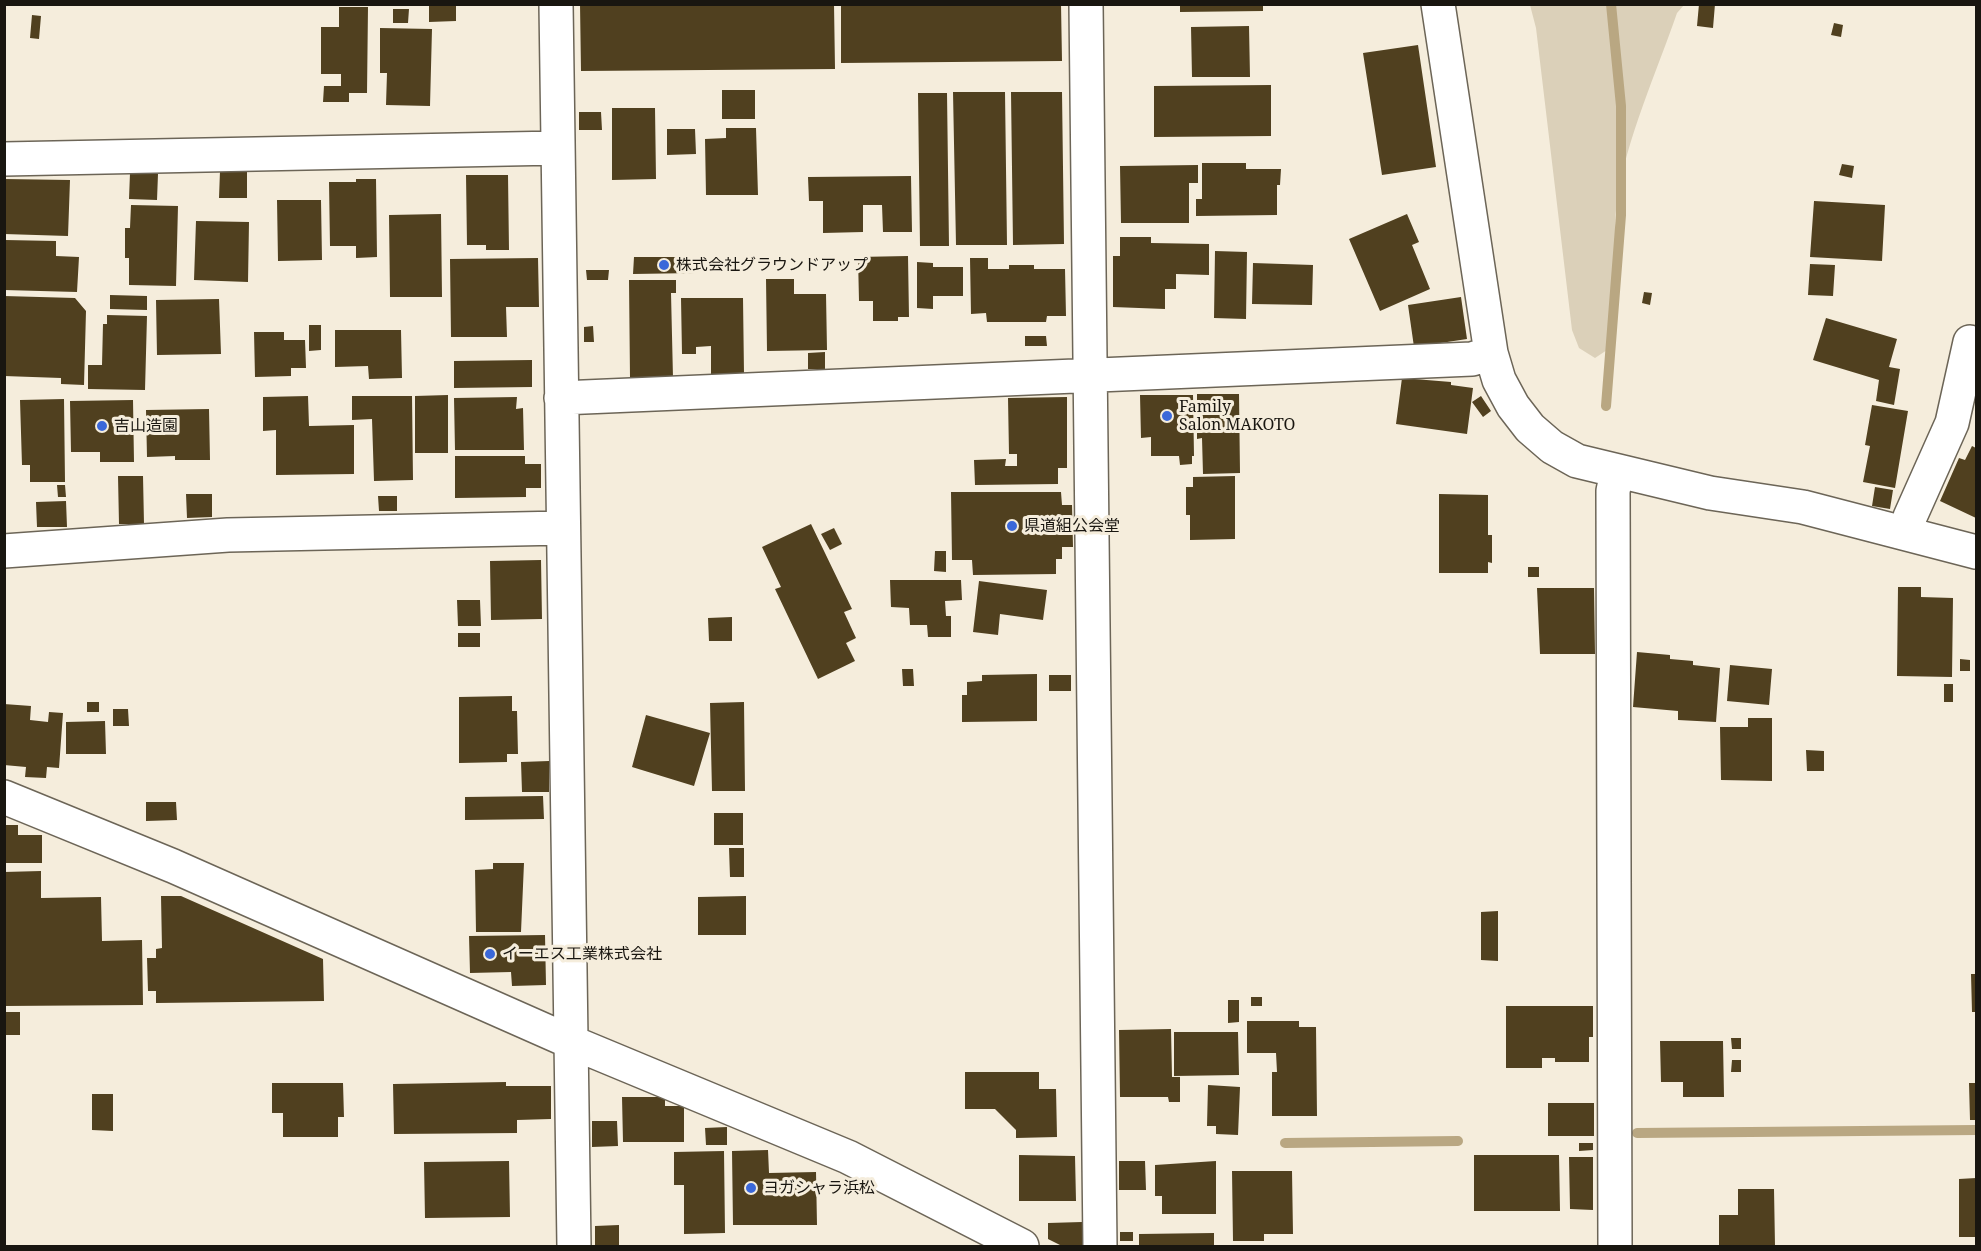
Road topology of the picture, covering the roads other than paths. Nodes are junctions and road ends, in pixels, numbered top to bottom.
1 (556, 4) edge
2 (1086, 4) edge
3 (1438, 4) edge
4 (558, 148) junction
5 (4, 159) edge
6 (1970, 342) dead end
7 (1491, 353) junction
8 (1090, 375) junction
9 (561, 398) junction
10 (1617, 472) junction
11 (563, 528) junction
12 (1906, 533) junction
13 (4, 551) edge
14 (1977, 552) edge
15 (4, 797) edge
16 (571, 1042) junction
17 (574, 1246) edge
18 (1022, 1246) edge
19 (1100, 1246) edge
20 (1615, 1246) edge

1 - 4 street
2 - 8 street
3 - 7 street
4 - 5 street
4 - 9 street
6 - 12 street
7 - 8 street
7 - 10 street
8 - 9 street
8 - 19 street
9 - 11 street
10 - 12 street
10 - 20 street
11 - 13 street
11 - 16 street
12 - 14 street
15 - 16 street
16 - 17 street
16 - 18 street

